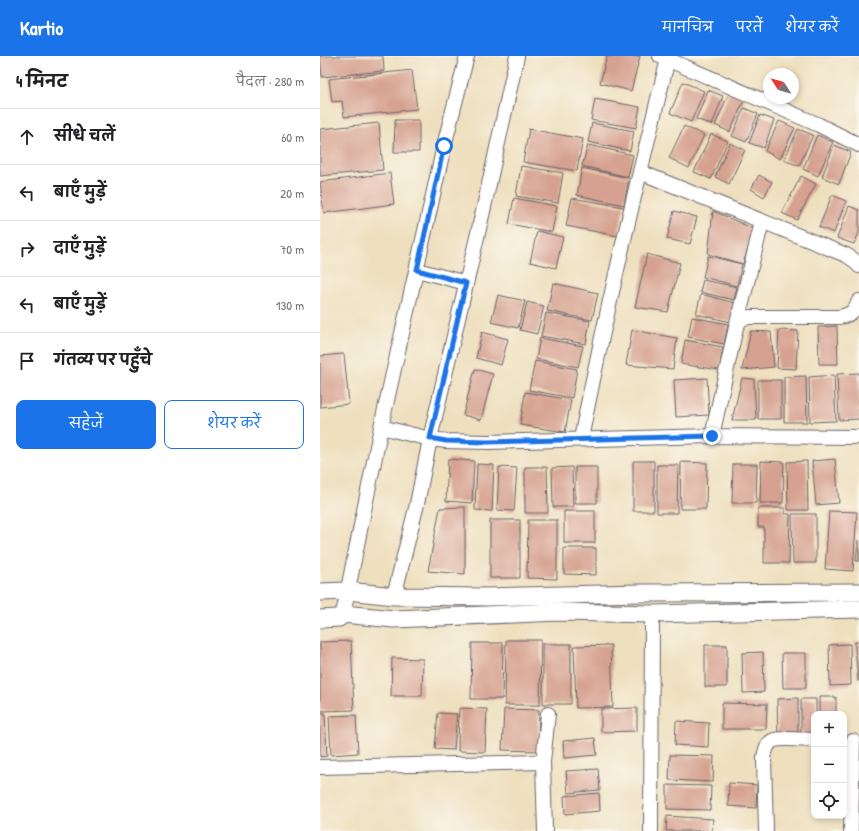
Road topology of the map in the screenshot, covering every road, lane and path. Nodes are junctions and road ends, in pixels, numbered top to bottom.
1 (467, 56) edge
2 (517, 56) edge
3 (664, 58) edge
4 (859, 144) edge
5 (640, 172) junction
6 (762, 222) junction
7 (859, 266) edge
8 (417, 270) junction
9 (466, 283) junction
10 (859, 301) edge
11 (736, 327) junction
12 (381, 426) junction
13 (712, 436) junction
14 (859, 437) edge
15 (430, 438) junction
16 (580, 439) junction
17 (348, 591) junction
18 (320, 592) edge
19 (859, 592) edge
20 (394, 596) junction
21 (859, 609) edge
22 (343, 614) junction
23 (652, 614) junction
24 (320, 619) edge
25 (548, 714) dead end
26 (811, 740) edge
27 (852, 741) edge
28 (543, 762) junction
29 (320, 767) edge
30 (545, 831) edge
31 (651, 831) edge
32 (766, 831) edge
33 (851, 831) edge

1 - 8 street
2 - 9 street
3 - 4 street
3 - 5 street
5 - 6 street
5 - 16 street
6 - 7 street
6 - 11 street
8 - 9 street
8 - 12 street
9 - 15 street
10 - 11 street
11 - 13 street
12 - 15 street
12 - 17 street
13 - 14 street
13 - 16 street
15 - 16 street
15 - 20 street
17 - 18 street
17 - 20 street
17 - 22 street
19 - 20 street
21 - 23 street
22 - 23 street
22 - 24 street
23 - 31 street
25 - 28 street
26 - 32 street
27 - 33 street
28 - 29 street
28 - 30 street

